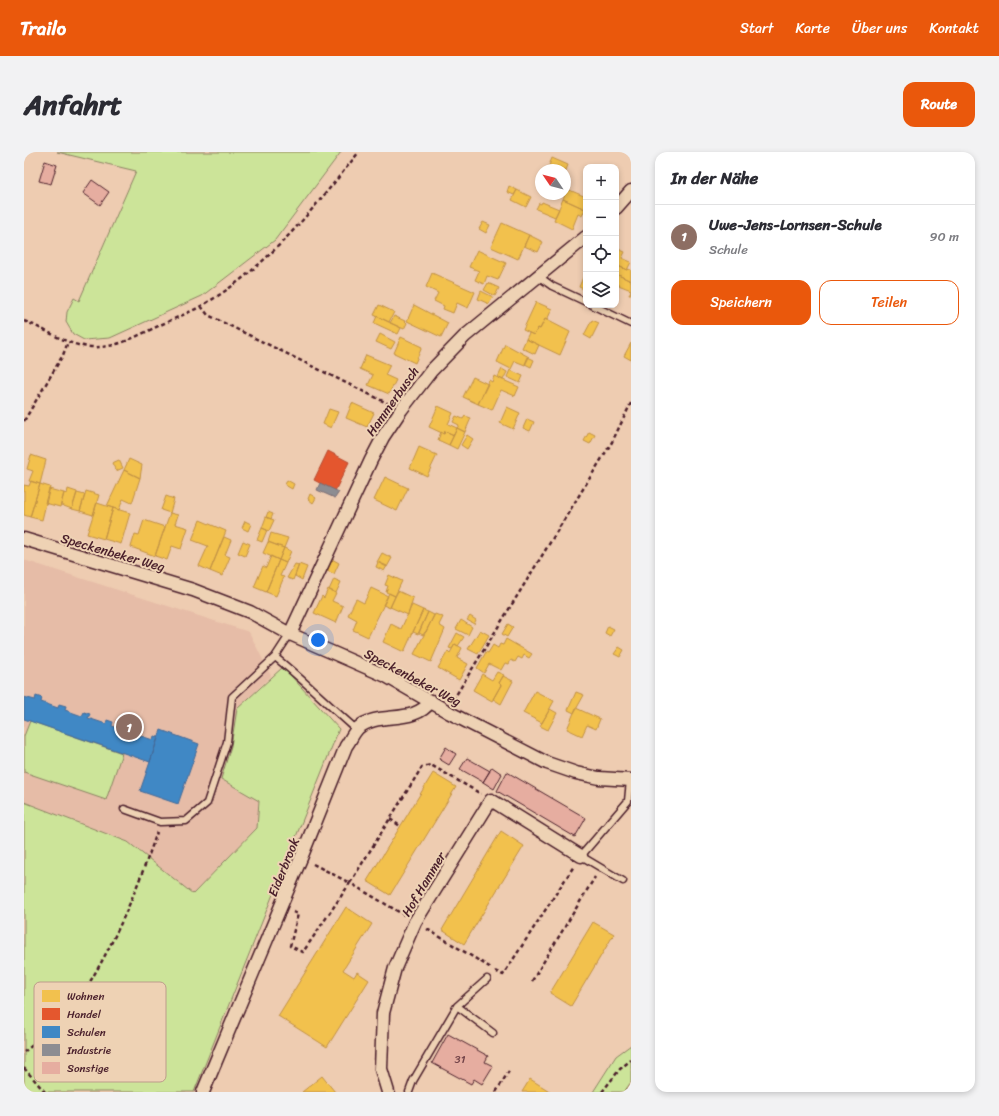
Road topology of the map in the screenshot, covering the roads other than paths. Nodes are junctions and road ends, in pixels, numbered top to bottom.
1 (631, 191) edge
2 (619, 205) edge
3 (583, 239) edge
4 (538, 276) junction
5 (583, 301) edge
6 (598, 308) edge
7 (631, 324) edge
8 (24, 539) edge
9 (290, 634) junction
10 (275, 657) junction
11 (431, 701) junction
12 (356, 730) junction
13 (630, 780) edge
14 (124, 809) dead end
15 (581, 856) junction
16 (623, 881) dead end
17 (487, 979) dead end
18 (457, 1006) junction
19 (493, 1033) dead end
20 (203, 1092) edge
21 (388, 1092) edge
22 (409, 1092) edge

1 - 2 street
3 - 4 street, Hammerbusch
4 - 5 lane
4 - 9 street, Hammerbusch
6 - 7 lane
8 - 9 street, Speckenbeker Weg
9 - 10 lane
9 - 11 street, Speckenbeker Weg
10 - 12 lane
10 - 14 lane
11 - 12 street, Eiderbrook
11 - 13 street, Speckenbeker Weg
12 - 20 street, Eiderbrook
13 - 15 lane
15 - 16 lane
15 - 21 street, Hof Hammer
17 - 18 lane
18 - 19 lane
18 - 22 lane

